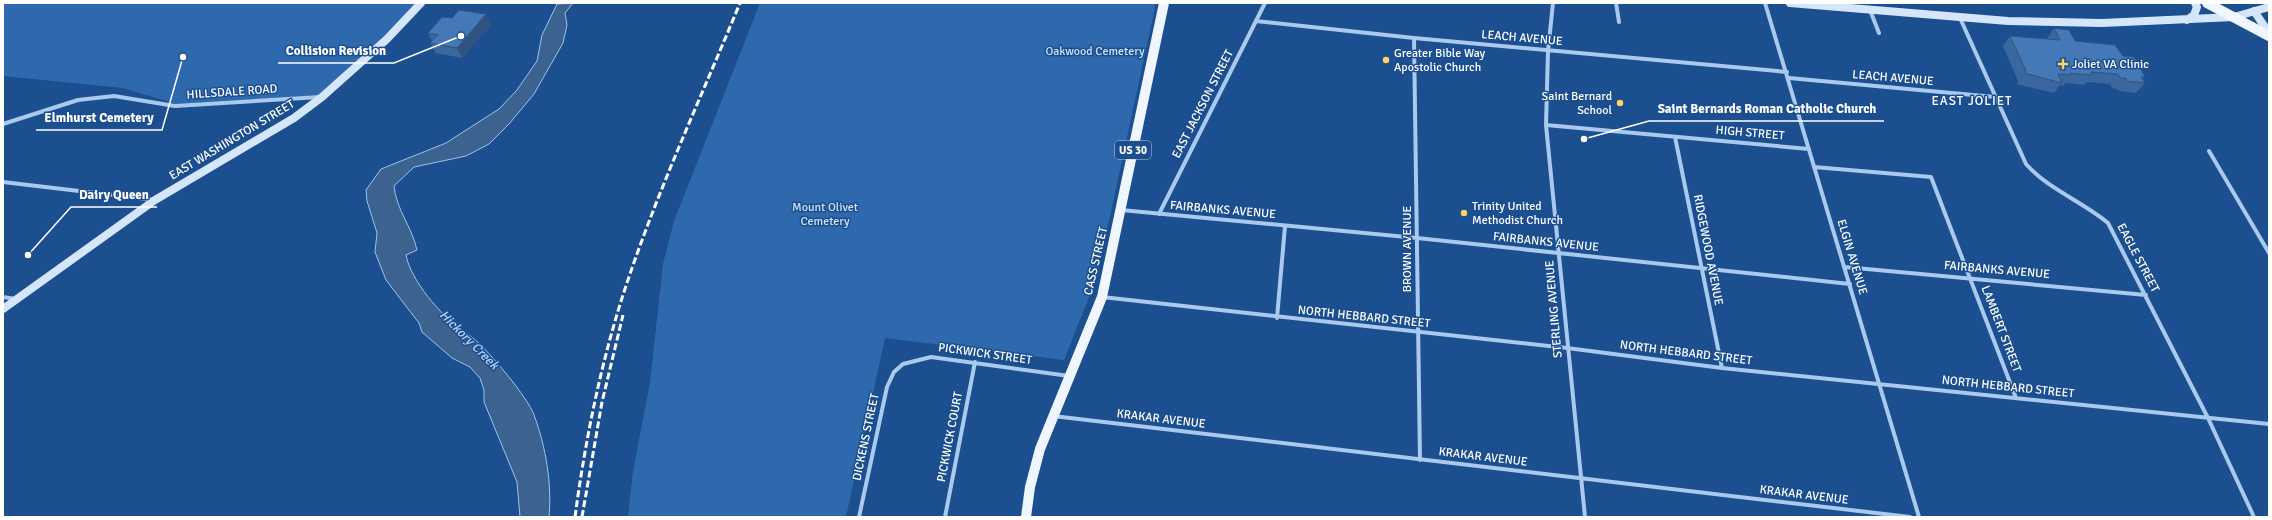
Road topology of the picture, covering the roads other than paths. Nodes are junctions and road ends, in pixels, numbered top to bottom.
1 (421, 3) edge
2 (1164, 3) edge
3 (1265, 3) edge
4 (1553, 3) edge
5 (1616, 3) edge
6 (1765, 3) edge
7 (1790, 3) edge
8 (1794, 3) edge
9 (2195, 3) edge
10 (2207, 3) edge
11 (2269, 7) edge
12 (1870, 9) junction
13 (2254, 11) junction
14 (2234, 17) junction
15 (1960, 18) junction
16 (2187, 20) junction
17 (1256, 21) junction
18 (1619, 22) dead end
19 (1879, 33) dead end
20 (2269, 33) edge
21 (2269, 36) edge
22 (1414, 38) junction
23 (1548, 51) junction
24 (1787, 72) junction
25 (1789, 78) junction
26 (322, 97) junction
27 (1995, 97) junction
28 (3, 124) edge
29 (1546, 125) junction
30 (1675, 137) junction
31 (1808, 148) junction
32 (2209, 151) dead end
33 (1814, 167) junction
34 (3, 182) edge
35 (155, 200) junction
36 (1121, 210) junction
37 (1159, 214) junction
38 (1285, 226) junction
39 (1417, 238) junction
40 (2269, 253) edge
41 (1558, 254) junction
42 (1845, 267) junction
43 (1701, 268) junction
44 (1971, 277) junction
45 (1850, 284) junction
46 (2146, 295) junction
47 (3, 297) edge
48 (1102, 297) junction
49 (17, 299) junction
50 (3, 309) edge
51 (1277, 318) junction
52 (1418, 333) junction
53 (1567, 348) junction
54 (975, 362) junction
55 (900, 365) joint
56 (1722, 368) junction
57 (1069, 376) junction
58 (1879, 383) junction
59 (2016, 398) junction
60 (1053, 416) junction
61 (2208, 418) junction
62 (2269, 424) edge
63 (1420, 460) junction
64 (1580, 478) junction
65 (859, 517) edge
66 (945, 517) edge
67 (1026, 517) edge
68 (1585, 517) edge
69 (1910, 517) edge
70 (1919, 517) edge
71 (2254, 517) edge

1 - 26 street, EAST WASHINGTON STREET
2 - 36 main road, CASS STREET / US 30
3 - 17 street, EAST JACKSON STREET
4 - 23 street, STERLING AVENUE
5 - 18 street
6 - 24 street, ELGIN AVENUE
7 - 8 street
8 - 12 street
9 - 16 street
10 - 14 main road
11 - 13 street
12 - 15 street
12 - 19 street
13 - 14 street
13 - 20 street
14 - 16 street
14 - 21 main road
15 - 16 street
15 - 27 street, EAGLE STREET
17 - 22 street, LEACH AVENUE
17 - 37 street, EAST JACKSON STREET
22 - 23 street, LEACH AVENUE
22 - 39 street, BROWN AVENUE
23 - 24 street, LEACH AVENUE
23 - 29 street, STERLING AVENUE
24 - 25 street, ELGIN AVENUE
25 - 27 street, LEACH AVENUE
25 - 31 street, ELGIN AVENUE
26 - 28 street, HILLSDALE ROAD
26 - 35 street, EAST WASHINGTON STREET
27 - 46 street, EAGLE STREET
29 - 30 street, HIGH STREET
29 - 41 street, STERLING AVENUE
30 - 31 street, HIGH STREET
30 - 43 street, RIDGEWOOD AVENUE
31 - 33 street, ELGIN AVENUE
32 - 40 street
33 - 42 street, ELGIN AVENUE
33 - 44 street, LAMBERT STREET
34 - 35 street
35 - 49 street, EAST WASHINGTON STREET
36 - 37 street, FAIRBANKS AVENUE
36 - 48 main road, CASS STREET / US 30
37 - 38 street, FAIRBANKS AVENUE
38 - 39 street, FAIRBANKS AVENUE
38 - 51 street
39 - 41 street, FAIRBANKS AVENUE
39 - 52 street, BROWN AVENUE
41 - 43 street, FAIRBANKS AVENUE
41 - 53 street, STERLING AVENUE
42 - 44 street, FAIRBANKS AVENUE
42 - 45 street, ELGIN AVENUE
43 - 45 street, FAIRBANKS AVENUE
43 - 56 street, RIDGEWOOD AVENUE
44 - 46 street, FAIRBANKS AVENUE
44 - 59 street, LAMBERT STREET
45 - 58 street, ELGIN AVENUE
46 - 61 street, EAGLE STREET
47 - 49 street
48 - 51 street, NORTH HEBBARD STREET
48 - 57 main road, CASS STREET / US 30
49 - 50 street, EAST WASHINGTON STREET
51 - 52 street, NORTH HEBBARD STREET
52 - 53 street, NORTH HEBBARD STREET
52 - 63 street, BROWN AVENUE
53 - 56 street, NORTH HEBBARD STREET
53 - 64 street, STERLING AVENUE
54 - 55 street, PICKWICK STREET
54 - 57 street, PICKWICK STREET
54 - 66 street, PICKWICK COURT
55 - 65 street, DICKENS STREET
56 - 58 street, NORTH HEBBARD STREET
57 - 60 main road, CASS STREET / US 30
58 - 59 street, NORTH HEBBARD STREET
58 - 70 street, ELGIN AVENUE
59 - 61 street, NORTH HEBBARD STREET
60 - 63 street, KRAKAR AVENUE
60 - 67 main road, CASS STREET / US 30
61 - 62 street, NORTH HEBBARD STREET
61 - 71 street, EAGLE STREET
63 - 64 street, KRAKAR AVENUE
64 - 68 street, STERLING AVENUE
64 - 69 street, KRAKAR AVENUE

